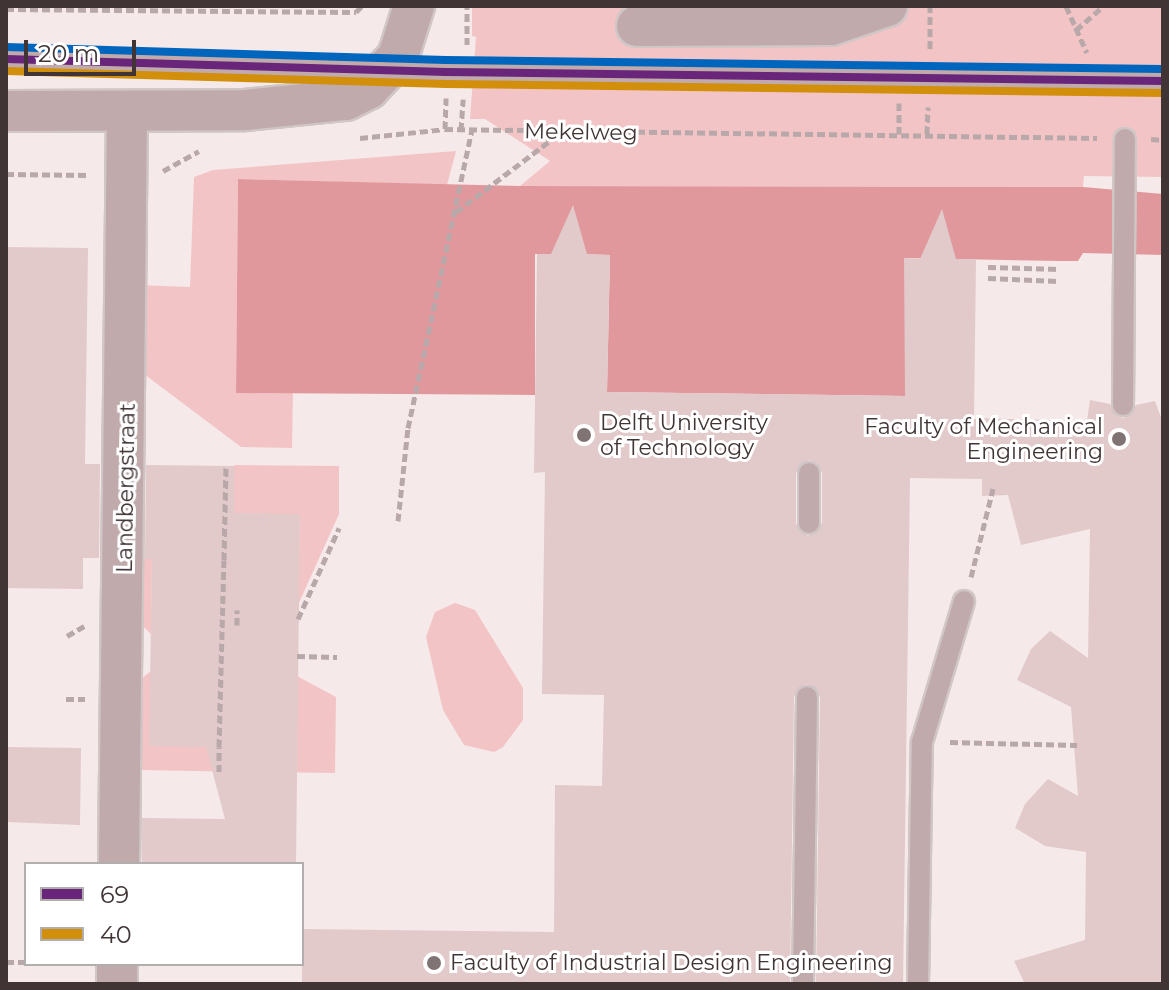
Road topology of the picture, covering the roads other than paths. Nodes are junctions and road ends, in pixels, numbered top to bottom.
1 (414, 6) edge
2 (887, 6) edge
3 (637, 26) dead end
4 (6, 59) edge
5 (389, 67) junction
6 (1163, 81) edge
7 (6, 111) edge
8 (127, 113) junction
9 (1125, 139) road end
10 (1123, 405) dead end
11 (809, 473) dead end
12 (809, 523) dead end
13 (964, 601) road end
14 (807, 697) dead end
15 (119, 862) edge
16 (803, 984) edge
17 (918, 984) edge

1 - 5 street
2 - 3 street
4 - 5 lane
5 - 6 lane
5 - 8 street
7 - 8 street
8 - 15 street, Landbergstraat
9 - 10 lane
11 - 12 lane
13 - 17 lane
14 - 16 lane

